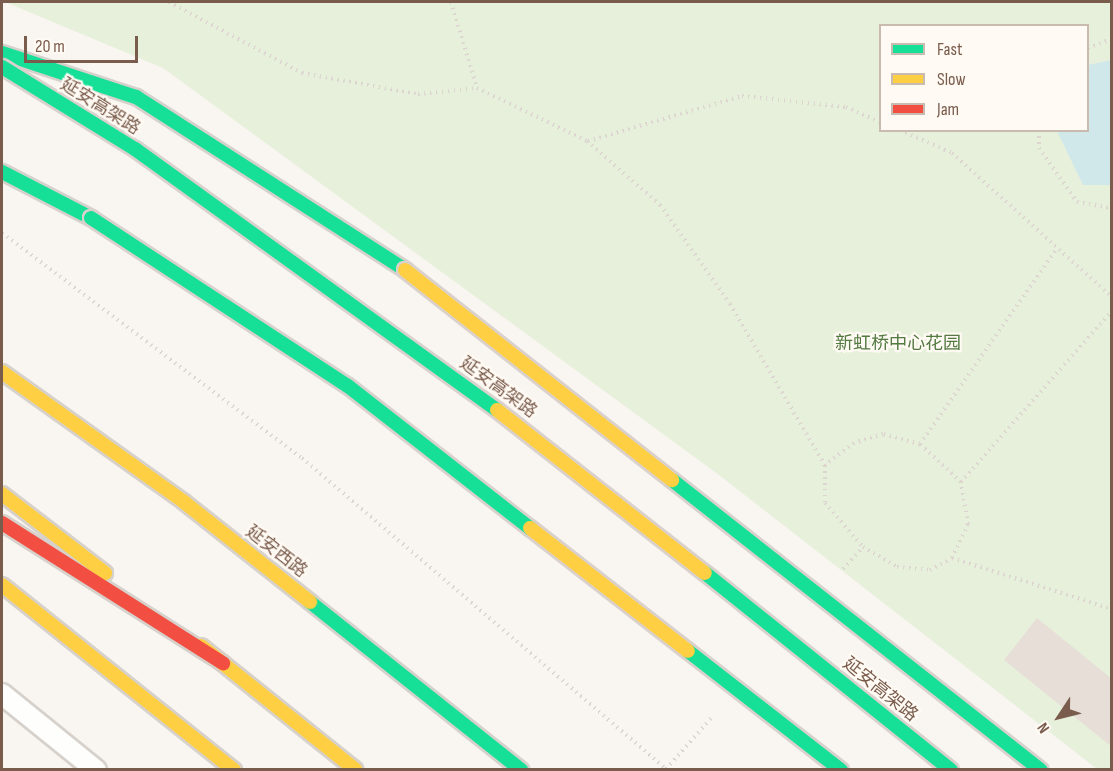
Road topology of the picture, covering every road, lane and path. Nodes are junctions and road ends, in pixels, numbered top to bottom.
1 (169, 2) edge
2 (451, 2) edge
3 (1112, 39) edge
4 (1089, 48) edge
5 (2, 53) edge
6 (2, 67) edge
7 (477, 88) junction
8 (879, 122) edge
9 (905, 132) edge
10 (1039, 132) edge
11 (587, 141) junction
12 (2, 172) edge
13 (1112, 208) edge
14 (2, 233) edge
15 (1055, 251) junction
16 (1112, 297) edge
17 (1112, 311) edge
18 (2, 372) edge
19 (920, 444) junction
20 (825, 465) junction
21 (961, 482) junction
22 (2, 494) edge
23 (2, 524) edge
24 (952, 558) junction
25 (2, 585) edge
26 (1112, 609) edge
27 (223, 663) junction
28 (2, 694) edge
29 (96, 770) edge
30 (234, 770) edge
31 (356, 770) edge
32 (521, 770) edge
33 (667, 770) edge
34 (841, 770) edge
35 (951, 770) edge
36 (1041, 770) edge

1 - 7 path
2 - 7 path
3 - 4 path
5 - 36 main road, bridge
6 - 35 main road, 延安高架路, bridge
7 - 11 path
8 - 11 path
9 - 15 path
10 - 13 path
11 - 20 path
12 - 34 main road, bridge
14 - 33 path
15 - 16 path
15 - 19 path
17 - 21 path
18 - 32 main road, 延安西路
19 - 20 path
19 - 21 path
20 - 24 path
21 - 24 path
22 - 27 main road
23 - 27 main road
24 - 26 path
25 - 30 main road
27 - 31 main road
28 - 29 lane

